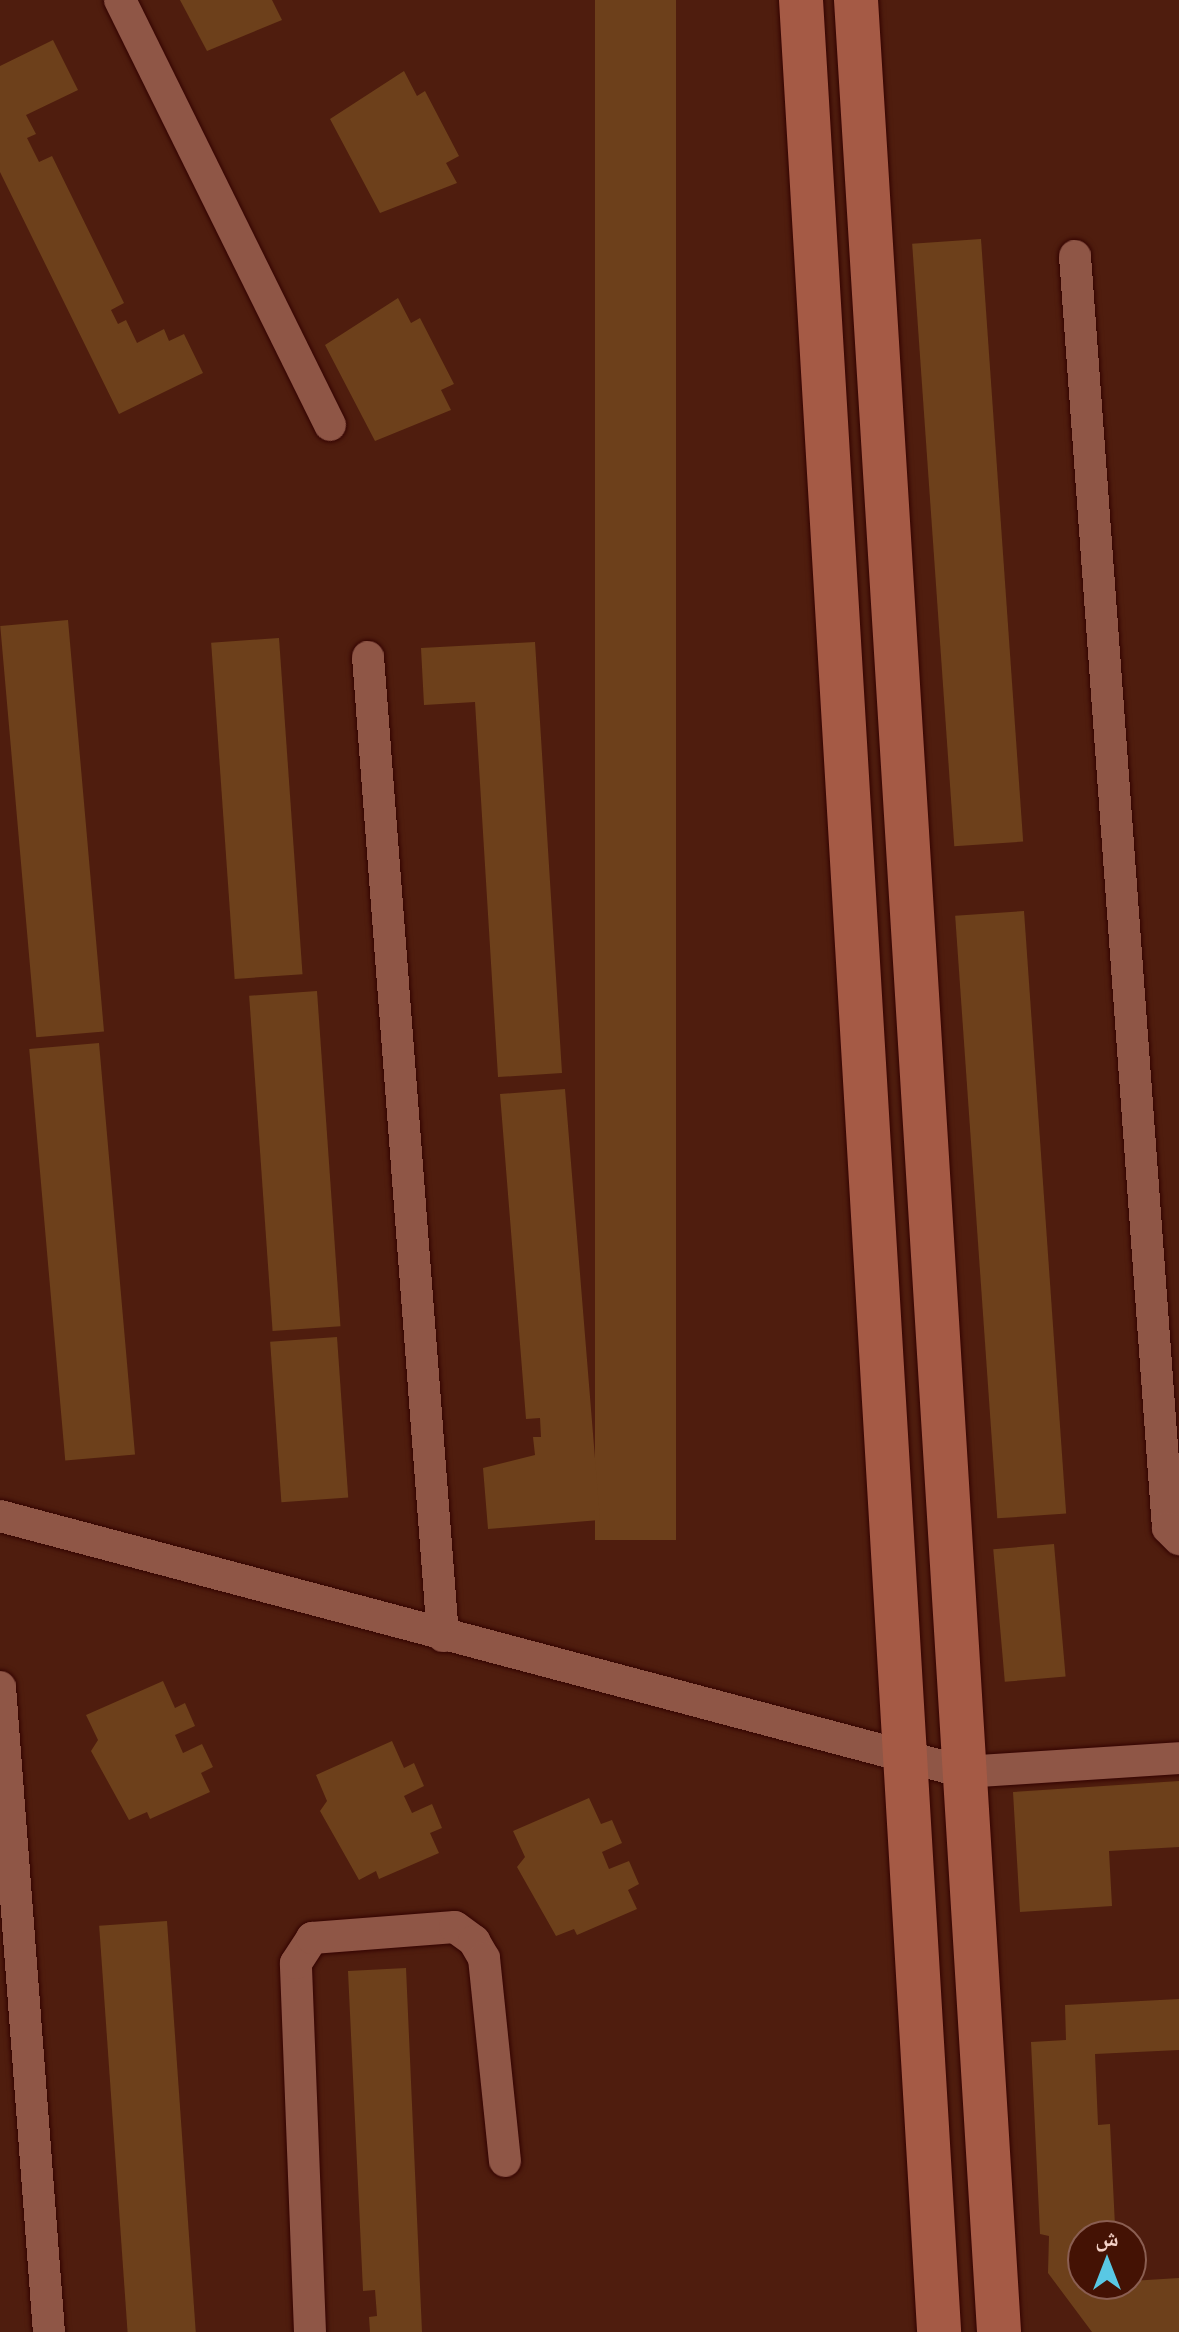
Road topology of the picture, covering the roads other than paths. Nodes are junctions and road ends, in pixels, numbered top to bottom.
1 (120, 0) edge
2 (801, 0) edge
3 (856, 0) edge
4 (1075, 256) dead end
5 (330, 425) dead end
6 (368, 657) dead end
7 (0, 1516) edge
8 (1179, 1539) edge
9 (443, 1636) junction
10 (0, 1687) edge
11 (908, 1758) junction
12 (1179, 1758) edge
13 (964, 1772) junction
14 (505, 2161) dead end
15 (49, 2332) edge
16 (310, 2332) edge
17 (939, 2332) edge
18 (999, 2332) edge

1 - 5 street
2 - 11 main road
3 - 13 main road
4 - 8 street
6 - 9 street
7 - 9 street
9 - 11 street
10 - 15 street
11 - 13 street
11 - 17 main road
12 - 13 street
13 - 18 main road
14 - 16 street

